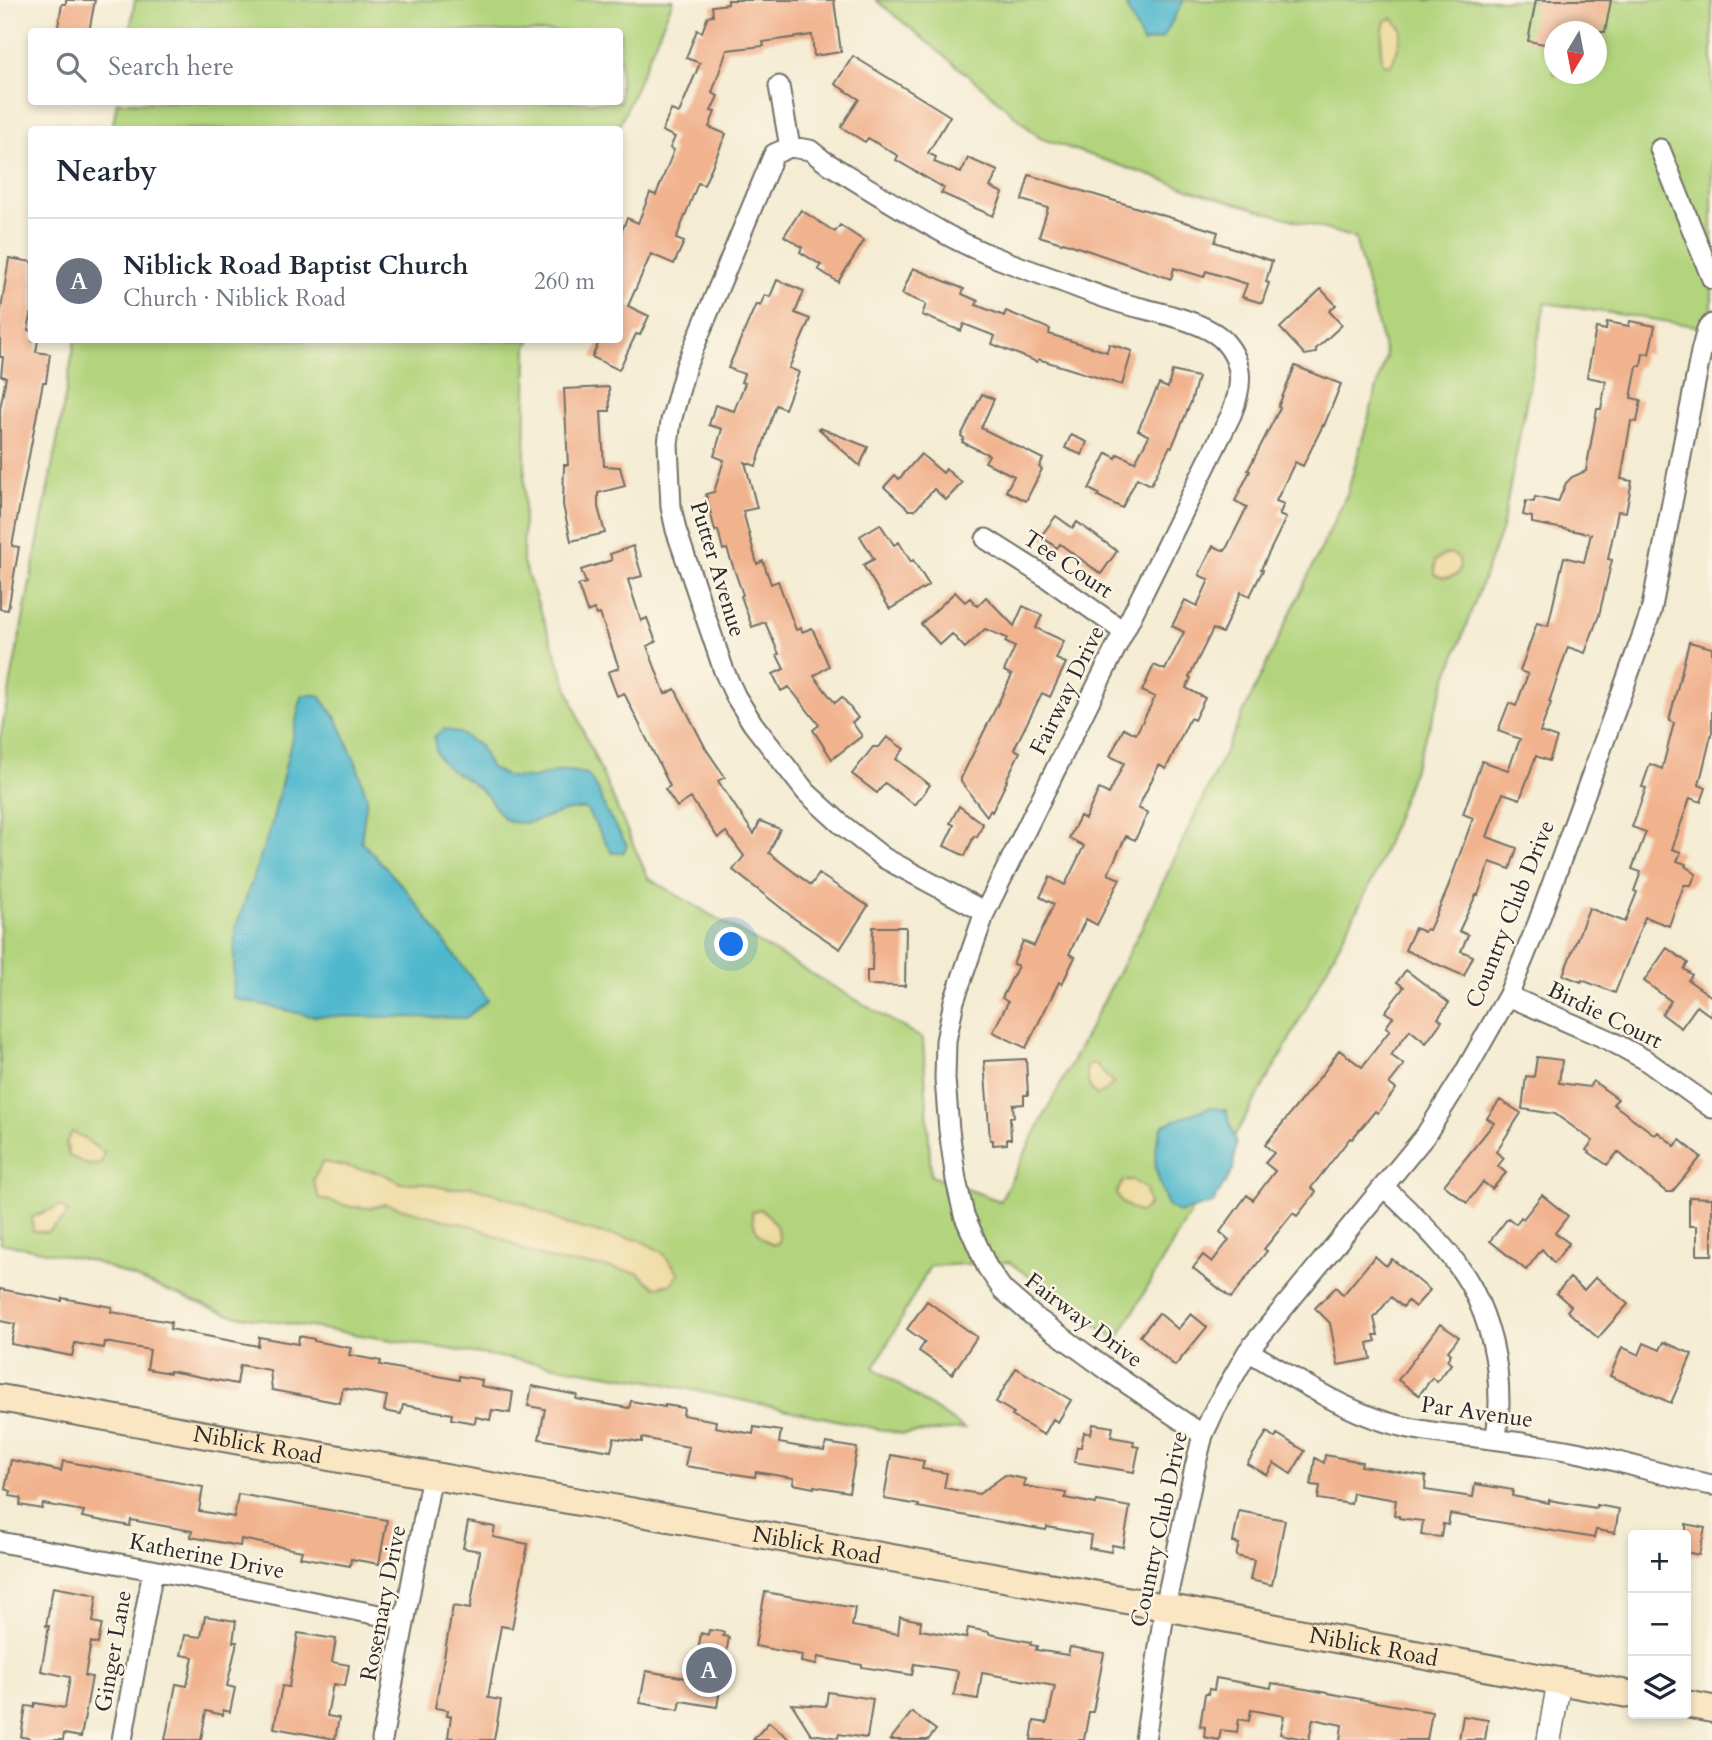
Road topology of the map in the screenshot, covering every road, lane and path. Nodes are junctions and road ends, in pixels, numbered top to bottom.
1 (779, 86) dead end
2 (790, 147) junction
3 (1660, 149) dead end
4 (1712, 279) edge
5 (1712, 324) edge
6 (986, 539) dead end
7 (1123, 631) junction
8 (985, 912) junction
9 (1508, 996) junction
10 (1712, 1108) edge
11 (1384, 1187) junction
12 (1248, 1352) junction
13 (0, 1398) edge
14 (1203, 1435) junction
15 (1496, 1439) junction
16 (432, 1475) junction
17 (1712, 1485) edge
18 (0, 1542) edge
19 (153, 1570) junction
20 (1165, 1607) junction
21 (404, 1620) junction
22 (1559, 1682) junction
23 (1628, 1694) edge
24 (1691, 1705) edge
25 (1712, 1709) edge
26 (122, 1740) edge
27 (382, 1740) edge
28 (1145, 1740) edge
29 (1549, 1740) edge

1 - 2 street
2 - 7 street, Fairway Drive
2 - 8 street, Putter Avenue
3 - 4 street
5 - 9 street, Country Club Drive
6 - 7 street, Tee Court
7 - 8 street, Fairway Drive
8 - 14 street, Fairway Drive
9 - 10 street, Birdie Court
9 - 11 street, Country Club Drive
11 - 12 street, Country Club Drive
11 - 15 street
12 - 14 street, Country Club Drive
12 - 15 street, Par Avenue
13 - 16 main road, Niblick Road
14 - 20 street, Country Club Drive
15 - 17 street, Par Avenue
16 - 20 main road, Niblick Road
16 - 21 street, Rosemary Drive
18 - 19 street, Katherine Drive
19 - 21 street, Katherine Drive
19 - 26 street, Ginger Lane
20 - 22 main road, Niblick Road
20 - 28 street, Country Club Drive
21 - 27 street, Rosemary Drive
22 - 23 main road, Niblick Road
22 - 29 street
24 - 25 main road

